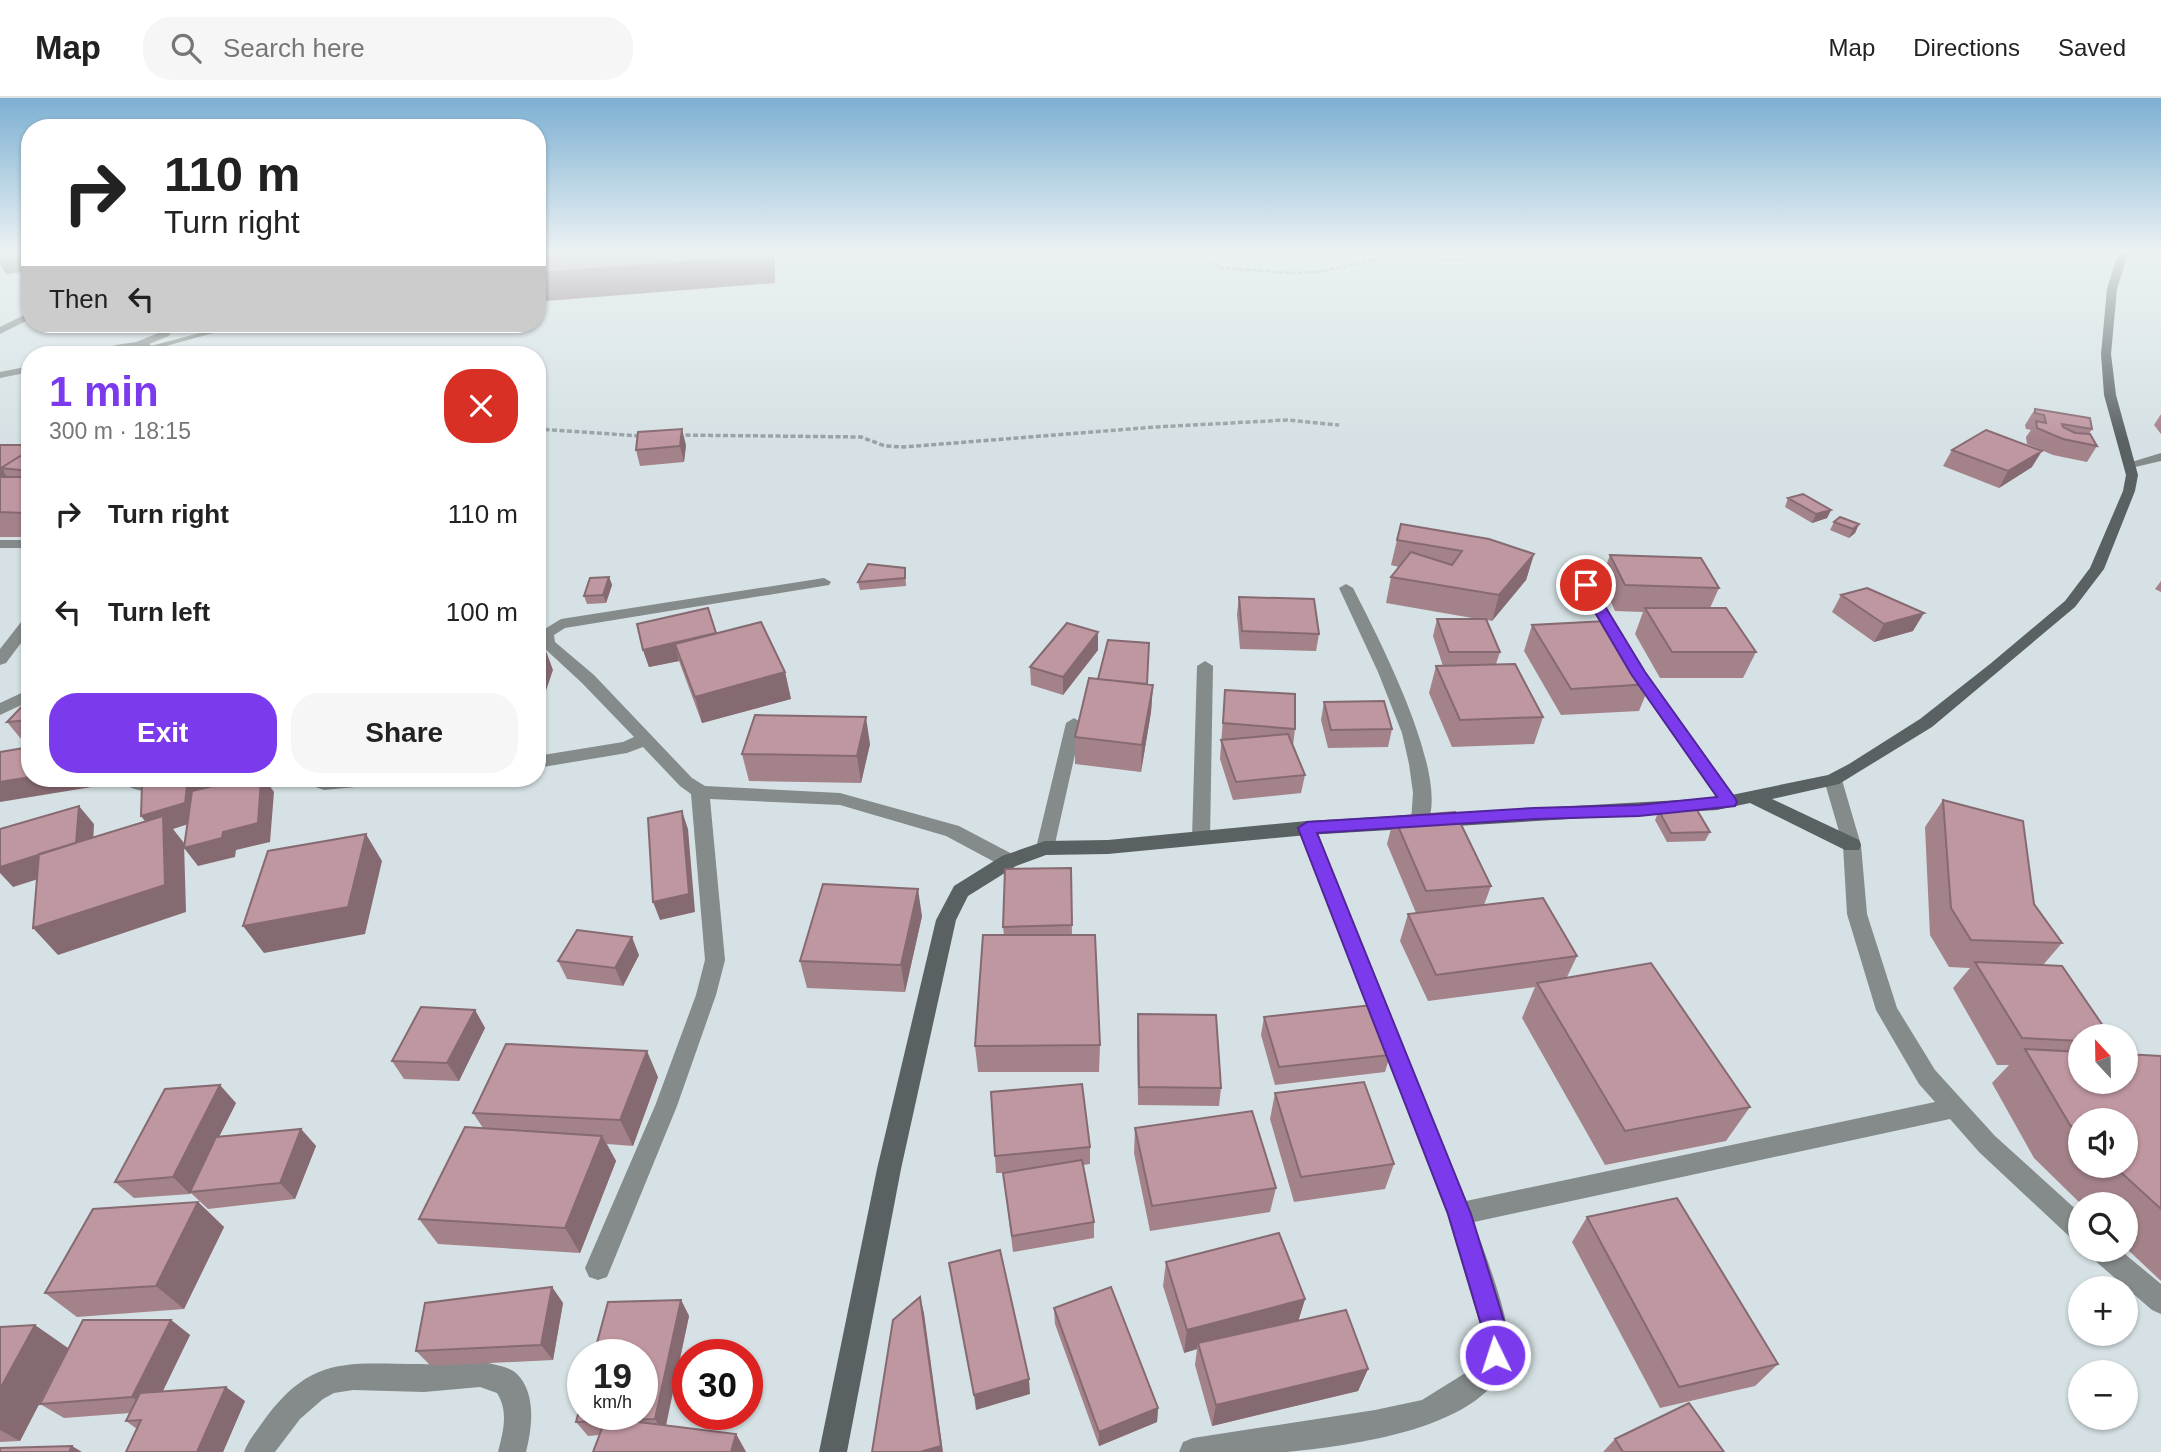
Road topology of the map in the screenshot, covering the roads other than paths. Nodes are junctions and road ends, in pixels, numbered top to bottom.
1 (2110, 313) edge
2 (21, 320) edge
3 (0, 331) edge
4 (165, 333) edge
5 (203, 333) edge
6 (146, 346) joint
7 (21, 371) edge
8 (0, 376) edge
9 (2161, 457) edge
10 (2130, 464) junction
11 (0, 544) edge
12 (21, 544) edge
13 (824, 582) dead end
14 (1586, 585) dead end
15 (1346, 588) dead end
16 (21, 632) edge
17 (0, 660) edge
18 (1205, 666) dead end
19 (21, 699) edge
20 (0, 710) edge
21 (1074, 723) dead end
22 (645, 739) junction
23 (546, 760) edge
24 (1833, 780) junction
25 (701, 791) junction
26 (1752, 797) junction
27 (1729, 802) junction
28 (1420, 821) junction
29 (1307, 828) junction
30 (1202, 839) junction
31 (1852, 845) junction
32 (1045, 848) junction
33 (1009, 861) junction
34 (1954, 1108) junction
35 (1460, 1214) junction
36 (2068, 1219) edge
37 (2116, 1262) edge
38 (598, 1268) dead end
39 (2161, 1301) edge
40 (258, 1452) edge
41 (512, 1452) edge
42 (834, 1452) edge
43 (1193, 1452) edge

1 - 10 main road
2 - 3 street
4 - 6 street
5 - 6 lane
7 - 8 street
9 - 10 street
10 - 24 main road
11 - 12 street
13 - 22 street
14 - 27 street
15 - 28 street
16 - 17 street
18 - 30 street
19 - 20 street
21 - 32 street
22 - 23 street
22 - 25 street
24 - 26 main road
24 - 31 street
25 - 33 street
25 - 38 street
26 - 27 main road
26 - 31 main road
27 - 28 main road
28 - 29 main road
29 - 30 main road
29 - 35 street
30 - 32 main road
31 - 34 street
32 - 33 main road
33 - 42 main road
34 - 35 street
34 - 36 street
35 - 43 street
37 - 39 street
40 - 41 street

